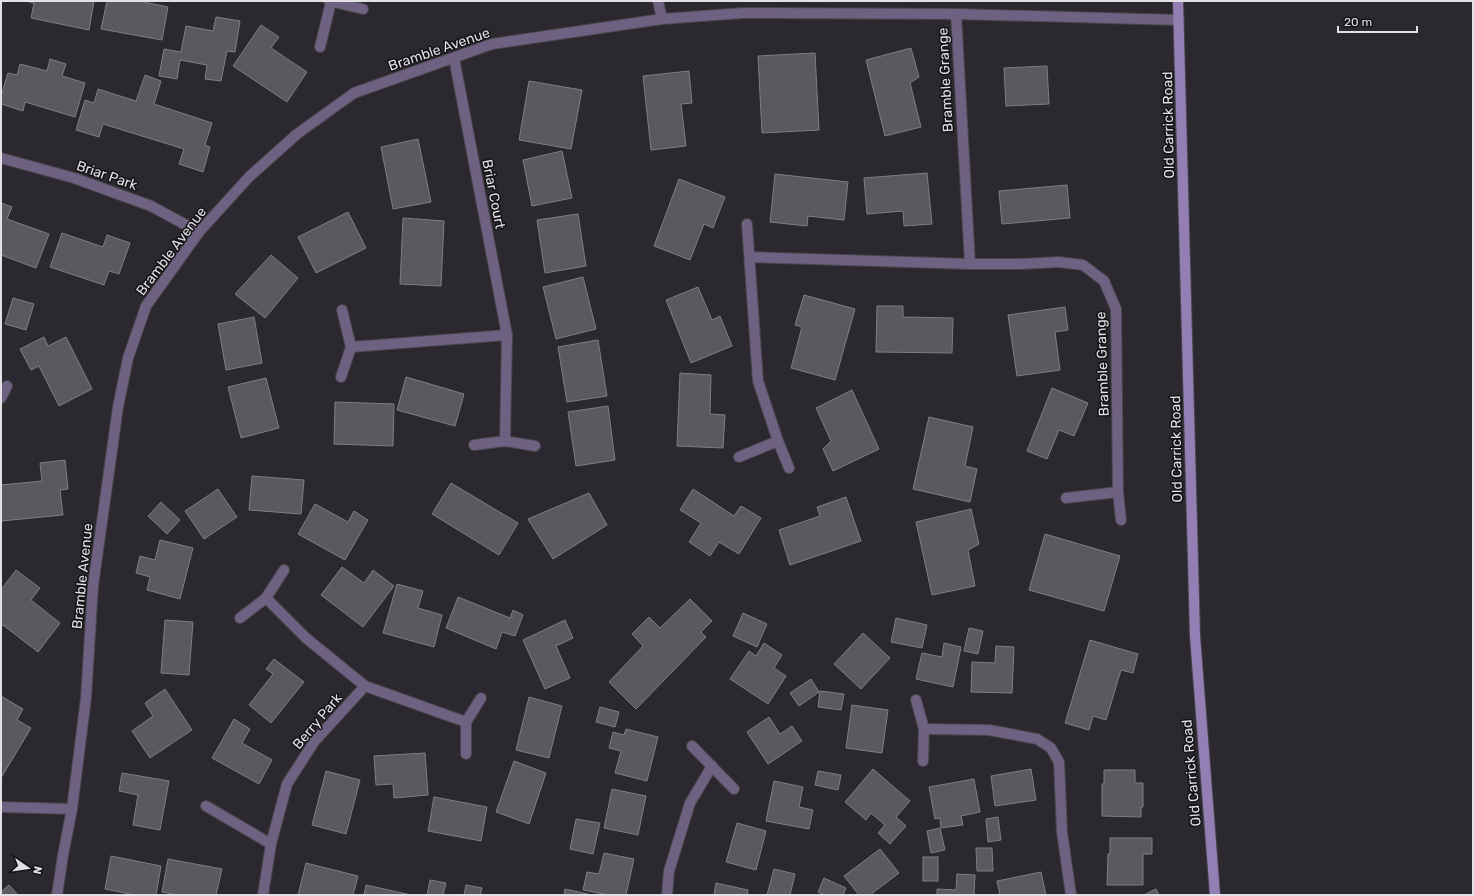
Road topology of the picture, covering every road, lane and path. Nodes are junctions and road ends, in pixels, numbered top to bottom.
1 (330, 1) edge
2 (658, 1) edge
3 (1178, 1) edge
4 (363, 9) dead end
5 (956, 14) junction
6 (662, 19) junction
7 (1179, 20) junction
8 (320, 47) dead end
9 (454, 58) junction
10 (1, 158) edge
11 (747, 224) dead end
12 (199, 232) junction
13 (750, 257) junction
14 (970, 264) junction
15 (342, 310) dead end
16 (507, 335) junction
17 (351, 347) junction
18 (341, 378) dead end
19 (7, 386) dead end
20 (1, 398) edge
21 (778, 440) junction
22 (505, 441) junction
23 (474, 445) dead end
24 (535, 446) dead end
25 (739, 457) dead end
26 (789, 468) dead end
27 (1118, 492) junction
28 (1066, 498) dead end
29 (1122, 520) dead end
30 (284, 570) dead end
31 (266, 598) junction
32 (240, 618) dead end
33 (365, 686) junction
34 (481, 698) dead end
35 (916, 700) dead end
36 (466, 722) junction
37 (924, 729) junction
38 (692, 746) dead end
39 (466, 754) dead end
40 (923, 761) dead end
41 (712, 766) junction
42 (734, 789) dead end
43 (206, 806) dead end
44 (1, 807) edge
45 (72, 809) junction
46 (271, 844) junction
47 (57, 895) edge
48 (263, 895) edge
49 (667, 895) edge
50 (1071, 895) edge
51 (1215, 895) edge

1 - 4 street
1 - 8 street
2 - 6 street
3 - 7 main road, Old Carrick Road
5 - 6 street, Bramble Avenue
5 - 7 street, Bramble Avenue
5 - 14 street, Bramble Grange
6 - 9 street, Bramble Avenue
7 - 51 main road, Old Carrick Road
9 - 12 street, Bramble Avenue
9 - 16 street, Briar Court
10 - 12 street, Briar Park
11 - 13 street
12 - 45 street, Bramble Avenue
13 - 14 street, Bramble Grange
13 - 21 street
14 - 27 street, Bramble Grange
15 - 17 street
16 - 17 street
16 - 22 street, Briar Court
17 - 18 street
19 - 20 street
21 - 25 street
21 - 26 street
22 - 23 street
22 - 24 street
27 - 28 street
27 - 29 street, Bramble Grange
30 - 31 street
31 - 32 street
31 - 33 street
33 - 36 street
33 - 46 street, Berry Park
34 - 36 street
35 - 37 street
36 - 39 street
37 - 40 street
37 - 50 street
38 - 41 street
41 - 42 street
41 - 49 street
43 - 46 street
44 - 45 street
45 - 47 street, Bramble Avenue
46 - 48 street, Berry Park

